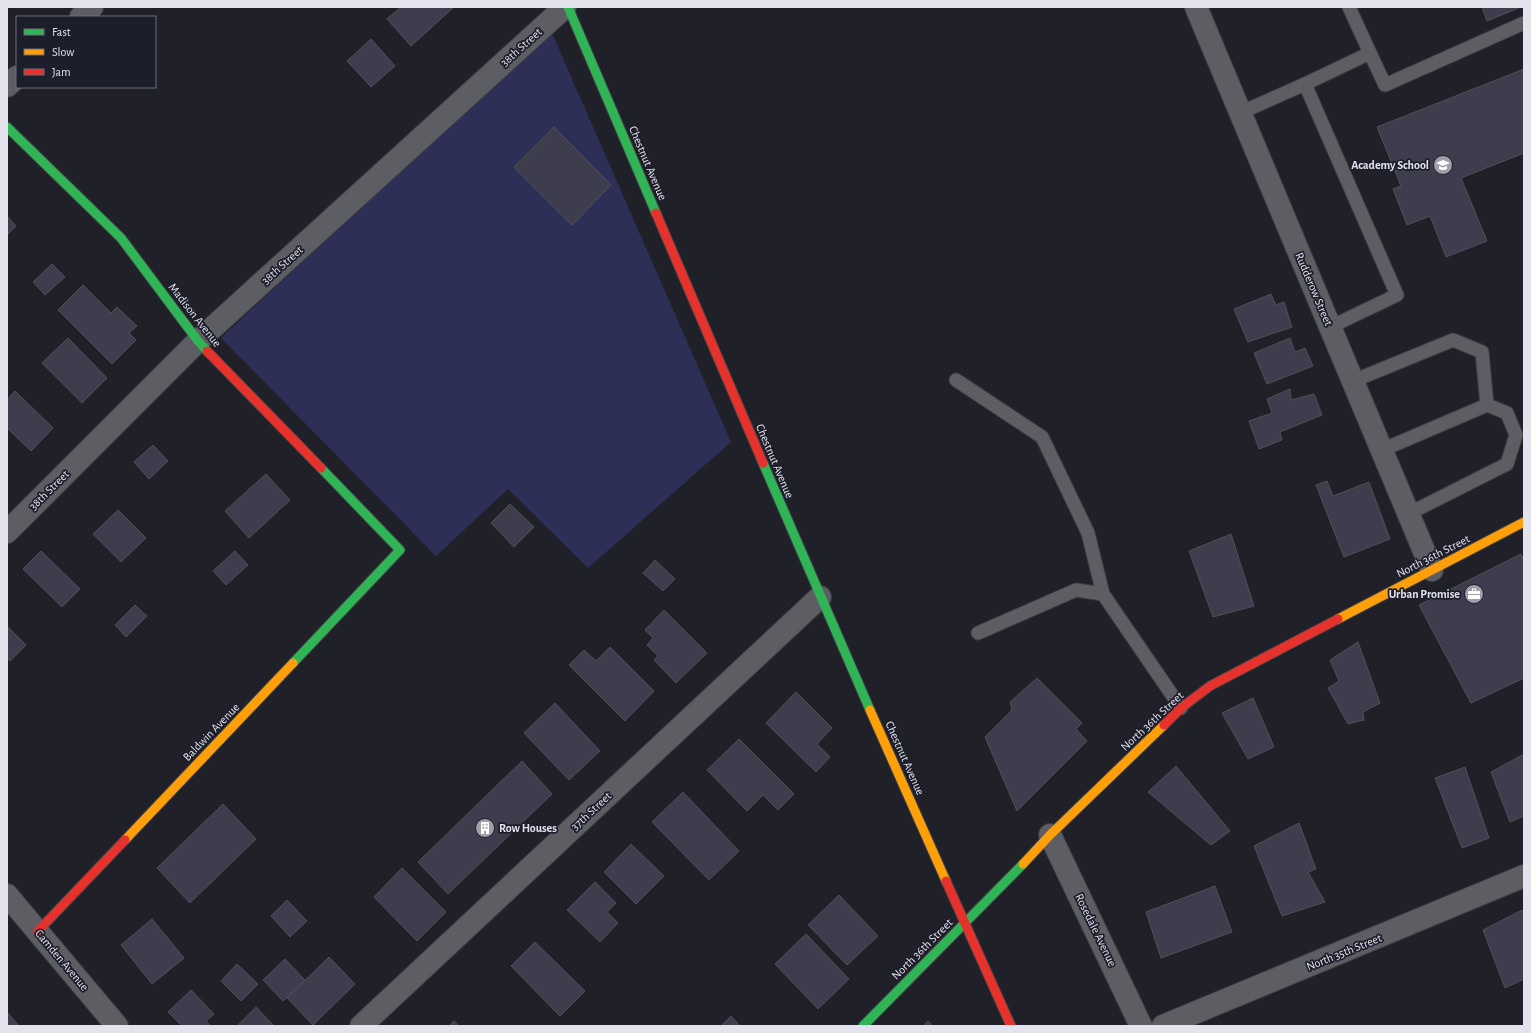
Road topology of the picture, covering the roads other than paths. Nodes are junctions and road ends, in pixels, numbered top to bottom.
1 (92, 7) edge
2 (566, 7) edge
3 (1196, 7) edge
4 (1349, 7) edge
5 (82, 16) edge
6 (1524, 22) edge
7 (1370, 54) junction
8 (16, 78) edge
9 (1305, 84) junction
10 (7, 86) edge
11 (1240, 113) junction
12 (7, 127) edge
13 (1330, 327) junction
14 (198, 341) junction
15 (956, 380) dead end
16 (1353, 381) junction
17 (1487, 405) junction
18 (1382, 450) junction
19 (1408, 514) junction
20 (1524, 522) edge
21 (7, 532) edge
22 (400, 550) joint
23 (1432, 570) junction
24 (1103, 594) junction
25 (820, 597) junction
26 (978, 633) dead end
27 (1181, 708) junction
28 (1050, 835) junction
29 (1524, 876) edge
30 (7, 895) edge
31 (966, 923) junction
32 (38, 931) junction
33 (116, 1026) edge
34 (361, 1026) edge
35 (862, 1026) edge
36 (1011, 1026) edge
37 (1141, 1026) edge
38 (1163, 1026) edge

1 - 5 street
2 - 14 street, 38th Street
2 - 25 street, Chestnut Avenue
3 - 11 street, Rudderow Street
4 - 7 lane
6 - 7 lane
7 - 9 lane
8 - 10 street
9 - 11 lane
9 - 13 lane
11 - 13 street, Rudderow Street
12 - 14 street, Madison Avenue
13 - 16 street, Rudderow Street
14 - 21 street, 38th Street
14 - 22 street, Madison Avenue
15 - 24 lane
16 - 17 lane
16 - 18 street, Rudderow Street
17 - 18 lane
17 - 19 lane
18 - 19 street, Rudderow Street
19 - 23 street, Rudderow Street
20 - 23 street, North 36th Street
22 - 32 street, Baldwin Avenue
23 - 27 street, North 36th Street
24 - 26 lane
24 - 27 lane
25 - 31 street, Chestnut Avenue
25 - 34 street, 37th Street
27 - 28 street, North 36th Street
28 - 31 street, North 36th Street
28 - 37 street, Rosedale Avenue
29 - 38 street, North 35th Street
30 - 32 street, Camden Avenue
31 - 35 street, North 36th Street
31 - 36 street
32 - 33 street, Camden Avenue

